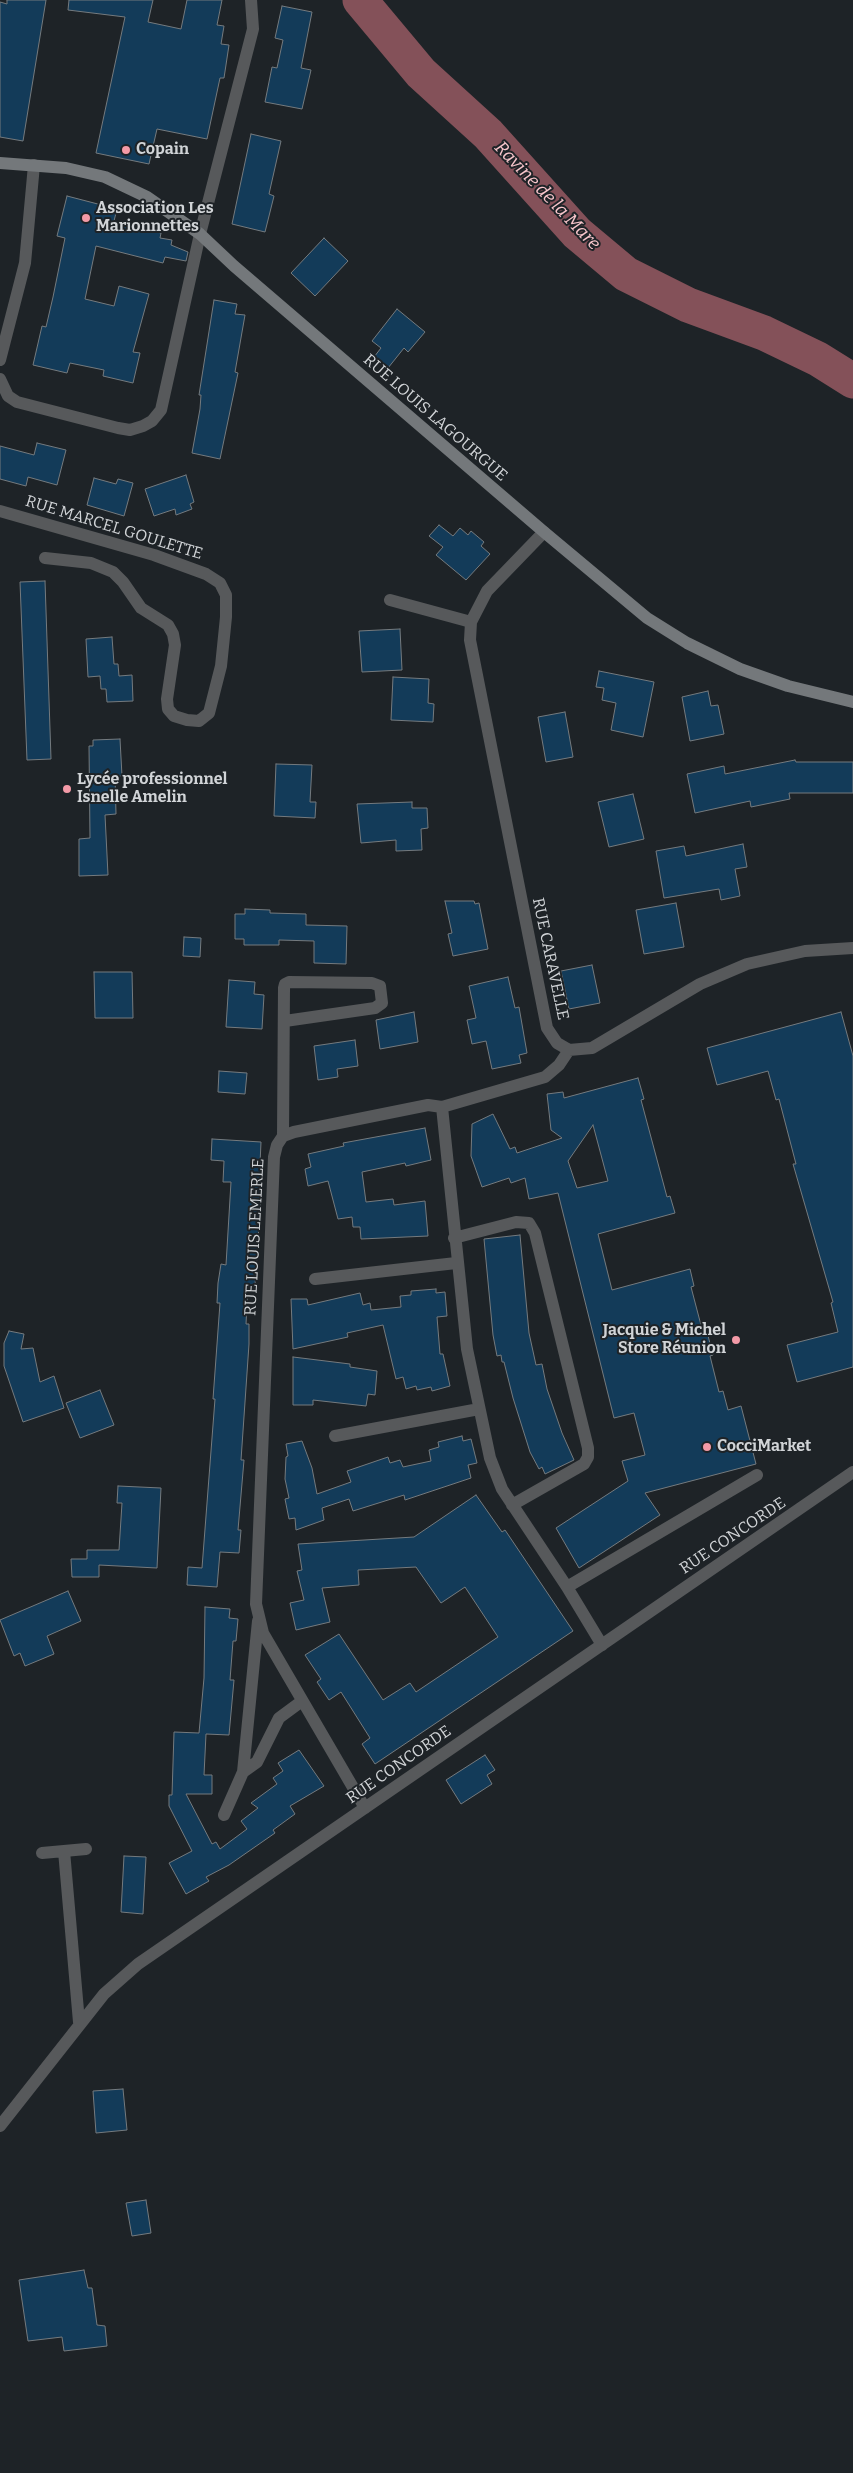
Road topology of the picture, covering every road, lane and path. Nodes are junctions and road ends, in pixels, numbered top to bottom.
1 (251, 0) edge
2 (0, 163) edge
3 (34, 165) junction
4 (200, 234) junction
5 (0, 360) edge
6 (0, 379) edge
7 (0, 511) edge
8 (544, 532) junction
9 (44, 558) dead end
10 (390, 600) dead end
11 (471, 622) junction
12 (853, 702) edge
13 (853, 948) edge
14 (285, 1021) junction
15 (568, 1050) junction
16 (442, 1107) junction
17 (283, 1136) junction
18 (454, 1238) junction
19 (456, 1263) junction
20 (315, 1279) dead end
21 (479, 1409) junction
22 (335, 1436) dead end
23 (853, 1472) edge
24 (757, 1475) dead end
25 (512, 1504) junction
26 (567, 1587) junction
27 (258, 1618) junction
28 (602, 1645) junction
29 (302, 1701) junction
30 (243, 1772) junction
31 (365, 1808) junction
32 (224, 1815) dead end
33 (86, 1849) dead end
34 (64, 1851) junction
35 (42, 1853) dead end
36 (79, 2022) junction
37 (0, 2126) edge

1 - 4 street
2 - 3 main road, RUE LOUIS LAGOURGUE
3 - 4 main road, RUE LOUIS LAGOURGUE
3 - 5 street
4 - 6 street
4 - 8 main road, RUE LOUIS LAGOURGUE
7 - 9 street, RUE MARCEL GOULETTE
8 - 11 street
8 - 12 main road, RUE LOUIS LAGOURGUE
10 - 11 street
11 - 15 street, RUE CARAVELLE
13 - 15 street
14 - 14 street
14 - 17 street
15 - 16 street
16 - 17 street
16 - 18 street
17 - 27 street, RUE LOUIS LEMERLE
18 - 19 street
18 - 25 street
19 - 20 street
19 - 21 street
21 - 22 street
21 - 25 street
23 - 28 street, RUE CONCORDE
24 - 26 street
25 - 26 street
26 - 28 street
27 - 29 street, RUE LOUIS LEMERLE
27 - 30 street, RUE LOUIS LEMERLE
28 - 31 street, RUE CONCORDE
29 - 30 street, RUE LOUIS LEMERLE
29 - 31 street, RUE LOUIS LEMERLE
30 - 32 street, RUE LOUIS LEMERLE
31 - 36 street, RUE CONCORDE
33 - 34 street
34 - 35 street
34 - 36 street
36 - 37 street, RUE CONCORDE

